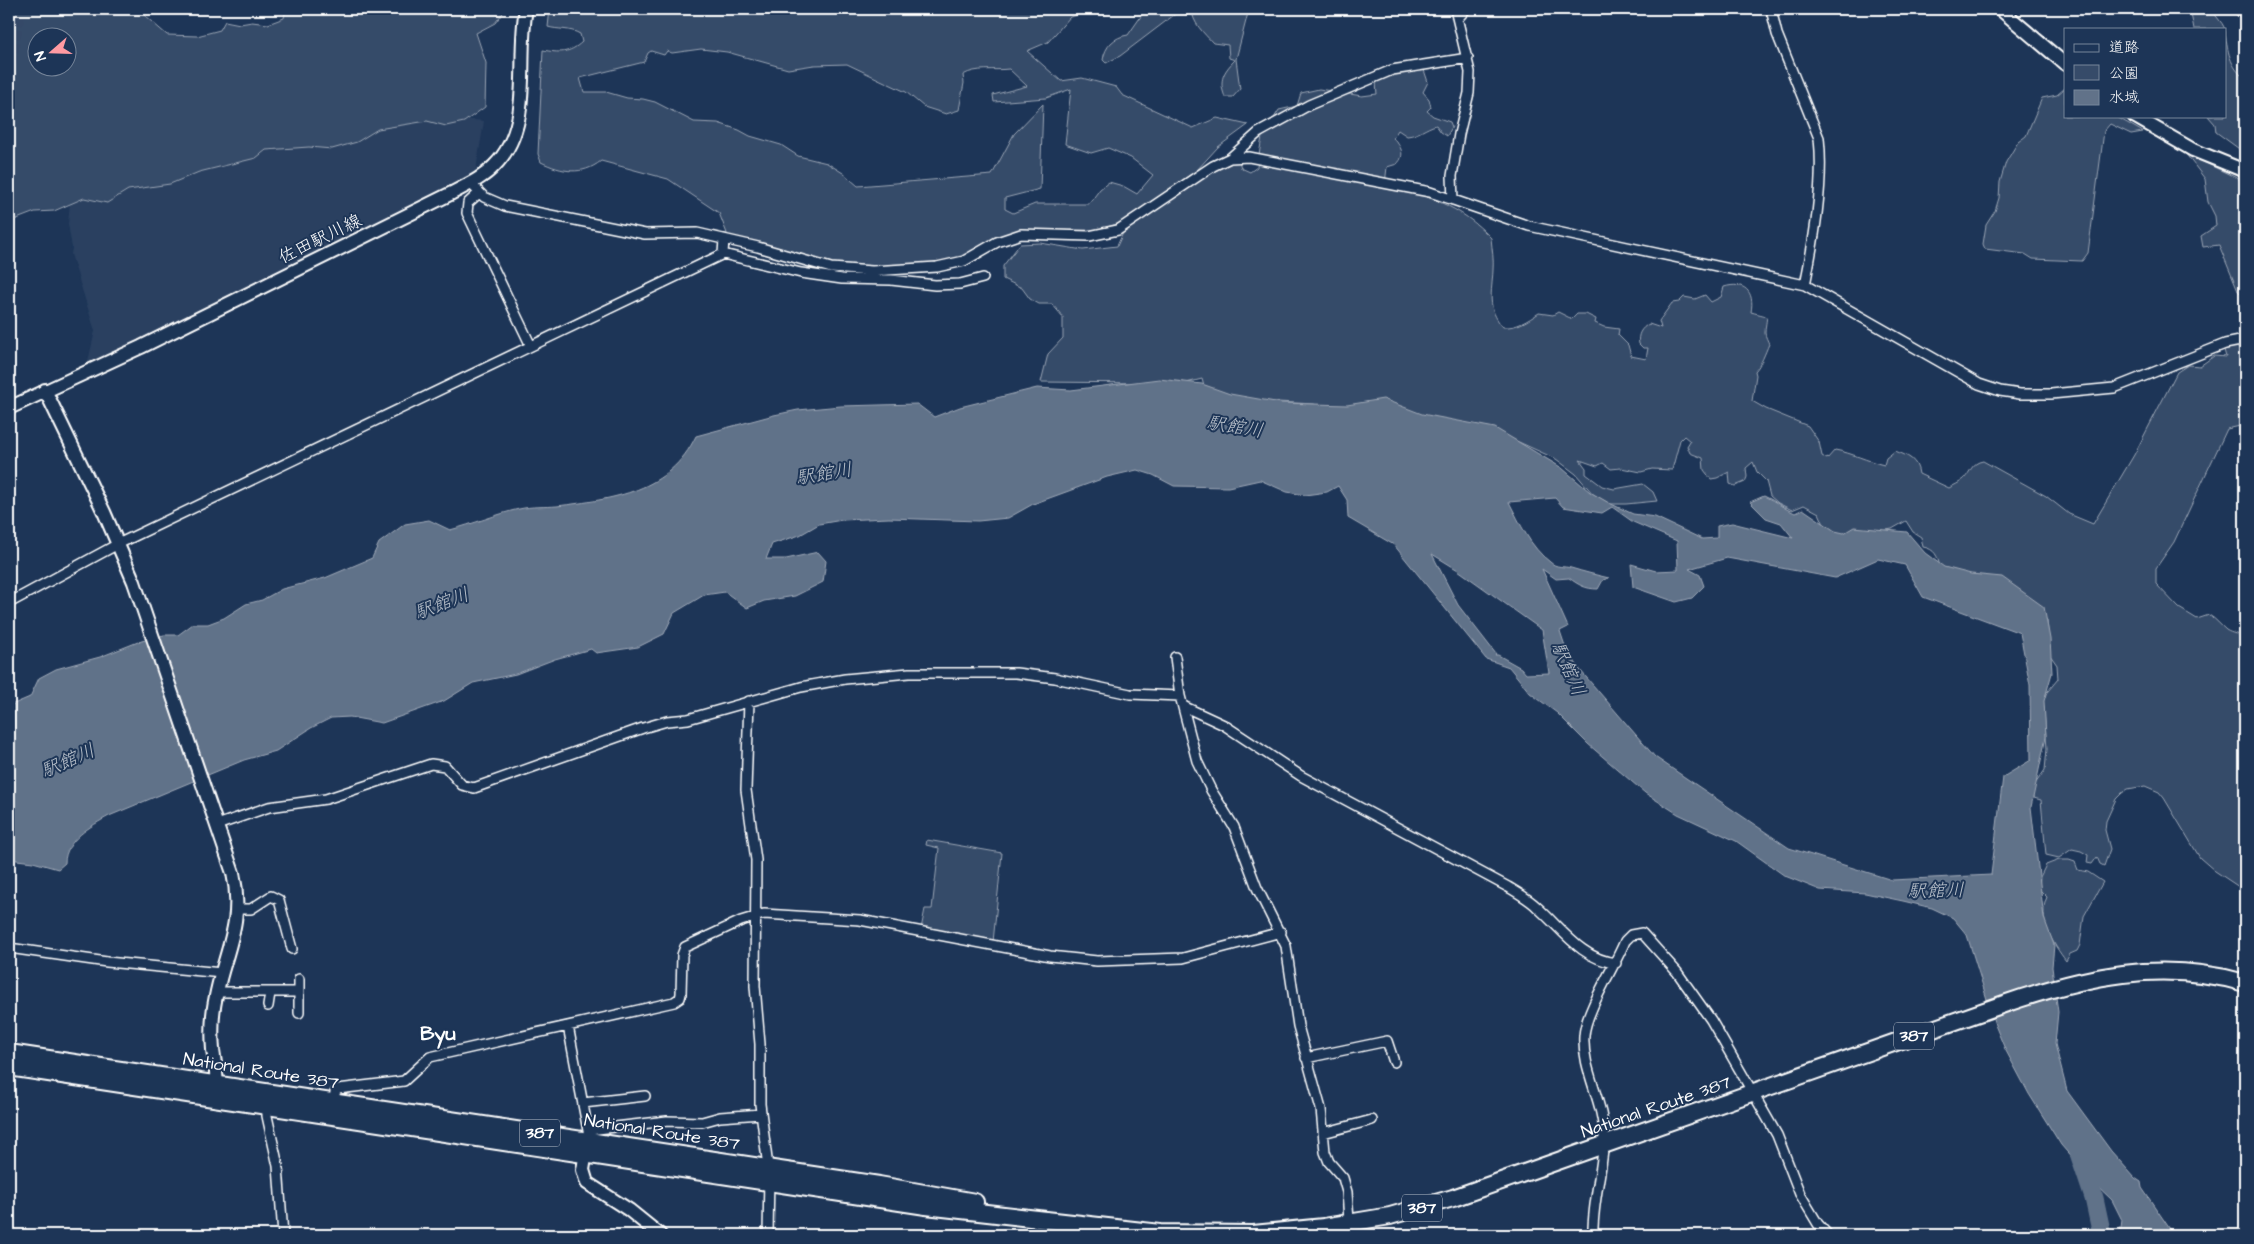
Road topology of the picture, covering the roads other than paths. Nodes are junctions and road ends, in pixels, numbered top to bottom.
1 (526, 9) edge
2 (1466, 9) edge
3 (1771, 9) edge
4 (2000, 9) edge
5 (2239, 9) edge
6 (1457, 13) edge
7 (2245, 16) edge
8 (1468, 58) junction
9 (2064, 63) edge
10 (2137, 118) edge
11 (1230, 158) junction
12 (2245, 171) edge
13 (470, 183) junction
14 (479, 193) junction
15 (1453, 200) junction
16 (724, 239) junction
17 (723, 254) junction
18 (983, 278) dead end
19 (1805, 285) junction
20 (2245, 340) edge
21 (531, 346) junction
22 (45, 390) junction
23 (9, 408) edge
24 (118, 544) junction
25 (9, 603) edge
26 (1175, 657) dead end
27 (1180, 696) junction
28 (748, 701) junction
29 (1183, 706) junction
30 (216, 823) junction
31 (238, 909) junction
32 (756, 915) junction
33 (1281, 932) junction
34 (9, 948) edge
35 (292, 949) dead end
36 (1616, 963) junction
37 (222, 973) junction
38 (299, 979) dead end
39 (2245, 984) edge
40 (217, 992) junction
41 (299, 992) junction
42 (270, 993) junction
43 (268, 1006) dead end
44 (299, 1013) dead end
45 (568, 1026) junction
46 (9, 1053) edge
47 (1306, 1058) junction
48 (1394, 1062) dead end
49 (9, 1067) edge
50 (216, 1092) junction
51 (1755, 1093) junction
52 (644, 1096) dead end
53 (333, 1102) junction
54 (583, 1103) junction
55 (267, 1107) junction
56 (761, 1114) junction
57 (1372, 1120) dead end
58 (1323, 1133) junction
59 (587, 1142) junction
60 (1602, 1147) junction
61 (769, 1175) junction
62 (1350, 1229) edge
63 (283, 1235) edge
64 (660, 1235) edge
65 (768, 1235) edge
66 (1592, 1235) edge
67 (1828, 1235) edge

1 - 13 street, 佐田駅川線
2 - 6 street
3 - 19 street
4 - 9 street
5 - 7 street
6 - 8 street
8 - 11 street
8 - 15 street
10 - 12 street
11 - 15 street
11 - 16 street
13 - 14 street
13 - 22 street, 佐田駅川線
14 - 16 street
14 - 21 street
15 - 19 street
16 - 17 street
17 - 18 street
17 - 21 street
19 - 20 street
21 - 24 street
22 - 23 street, 佐田駅川線
22 - 24 street
24 - 25 street
24 - 30 street
26 - 27 street
27 - 28 street
27 - 29 street
28 - 30 street
28 - 32 street
29 - 33 street
29 - 36 street
30 - 31 street
31 - 35 street
31 - 37 street
32 - 33 street
32 - 45 street
32 - 56 street
33 - 47 street
34 - 37 street
36 - 51 street
36 - 60 street
37 - 40 street
38 - 41 street
39 - 51 highway, National Route 387 / 387
40 - 42 street
40 - 50 street
41 - 42 street
41 - 44 street
42 - 43 street
45 - 53 street
45 - 54 street
46 - 50 highway, National Route 387 / 387
47 - 48 street
47 - 58 street
49 - 50 highway, National Route 387 / 387
50 - 53 highway, National Route 387 / 387
50 - 55 highway, National Route 387 / 387
51 - 60 highway, National Route 387 / 387
51 - 67 street
52 - 54 street
53 - 59 highway, National Route 387 / 387
54 - 59 street
55 - 59 highway, National Route 387 / 387
55 - 63 street
56 - 59 street
56 - 61 street
57 - 58 street
58 - 62 street
59 - 61 highway, National Route 387 / 387
59 - 64 street
60 - 62 highway, National Route 387 / 387
60 - 66 street
61 - 62 highway, National Route 387 / 387
61 - 65 street

